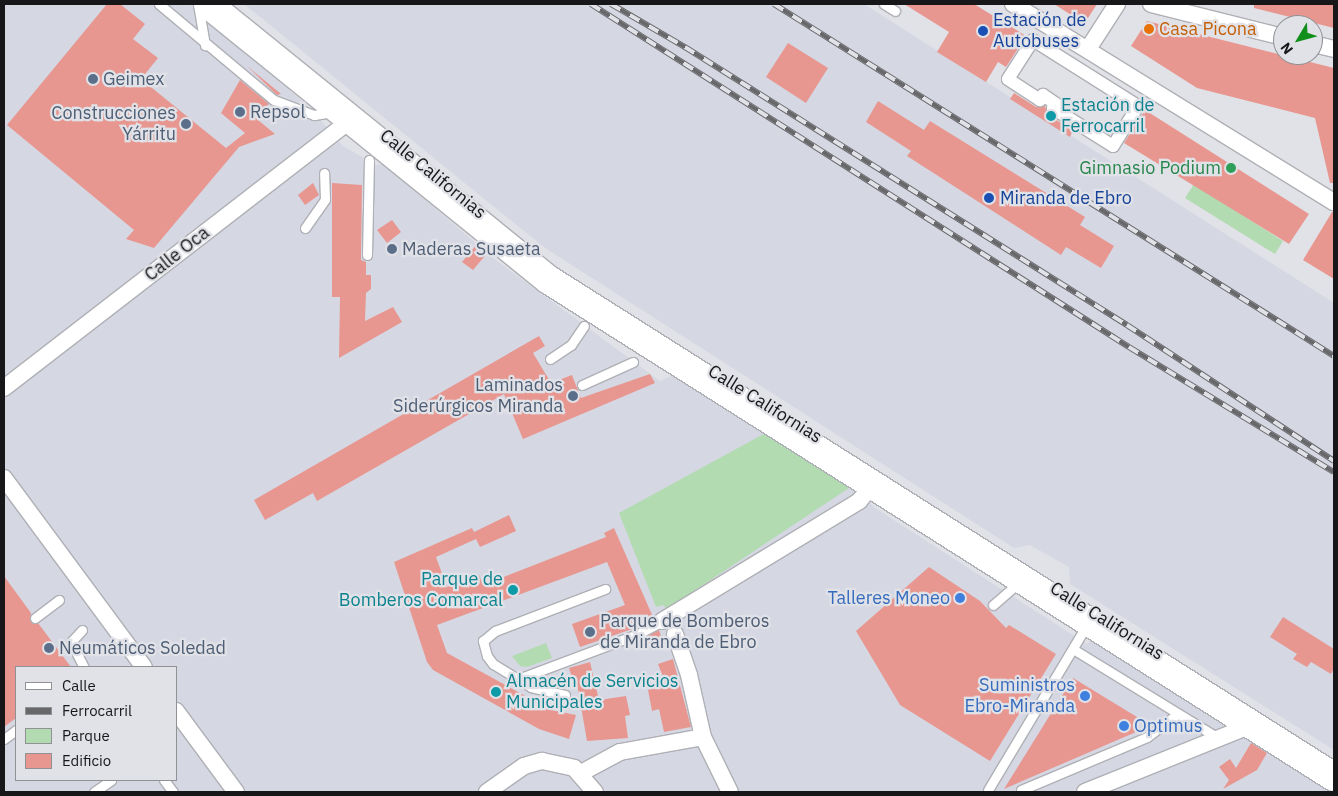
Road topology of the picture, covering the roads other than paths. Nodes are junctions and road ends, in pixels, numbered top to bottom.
1 (159, 4) edge
2 (198, 4) edge
3 (208, 4) edge
4 (226, 4) edge
5 (884, 4) edge
6 (1014, 4) edge
7 (1117, 4) edge
8 (1151, 4) edge
9 (895, 11) dead end
10 (1273, 34) edge
11 (205, 45) junction
12 (1088, 49) junction
13 (345, 116) junction
14 (1113, 146) joint
15 (369, 160) dead end
16 (324, 173) dead end
17 (1334, 202) edge
18 (305, 228) dead end
19 (367, 255) dead end
20 (584, 326) dead end
21 (550, 359) dead end
22 (634, 362) dead end
23 (582, 384) dead end
24 (4, 388) edge
25 (4, 478) edge
26 (875, 481) junction
27 (1021, 580) junction
28 (605, 589) dead end
29 (59, 600) dead end
30 (993, 605) dead end
31 (35, 618) dead end
32 (662, 621) joint
33 (1088, 623) junction
34 (82, 630) dead end
35 (675, 634) dead end
36 (1073, 649) junction
37 (83, 666) edge
38 (143, 666) edge
39 (518, 679) junction
40 (565, 695) dead end
41 (178, 714) edge
42 (1177, 714) junction
43 (1252, 724) junction
44 (15, 731) edge
45 (703, 737) junction
46 (1218, 738) junction
47 (4, 739) edge
48 (1334, 763) edge
49 (581, 773) junction
50 (1334, 777) edge
51 (110, 781) edge
52 (165, 781) edge
53 (988, 790) dead end
54 (1021, 790) dead end
55 (94, 792) edge
56 (173, 792) edge
57 (236, 792) edge
58 (487, 792) edge
59 (595, 792) edge
60 (730, 792) edge
61 (1084, 792) edge

1 - 11 lane
2 - 11 lane
3 - 13 highway, Calle Californias
4 - 26 highway, Calle Californias
5 - 9 lane
6 - 12 street
7 - 12 street
8 - 10 street
11 - 13 lane
12 - 17 street
13 - 24 street, Calle Oca
13 - 26 highway, Calle Californias
14 - 14 street
15 - 19 lane
16 - 18 lane
20 - 21 lane
22 - 23 lane
25 - 38 street
26 - 27 highway, Calle Californias
26 - 32 street
26 - 48 highway, Calle Californias
27 - 30 lane
27 - 33 highway, Calle Californias
28 - 39 lane
29 - 31 lane
32 - 39 lane
33 - 36 lane
33 - 43 highway, Calle Californias
34 - 37 lane
35 - 45 street
36 - 42 lane
36 - 53 lane
39 - 40 lane
41 - 57 street
42 - 46 lane
42 - 54 lane
43 - 46 street
43 - 50 highway, Calle Californias
44 - 47 lane
45 - 49 street
45 - 60 street
46 - 61 street
49 - 58 street
49 - 59 street
51 - 55 lane
52 - 56 lane

